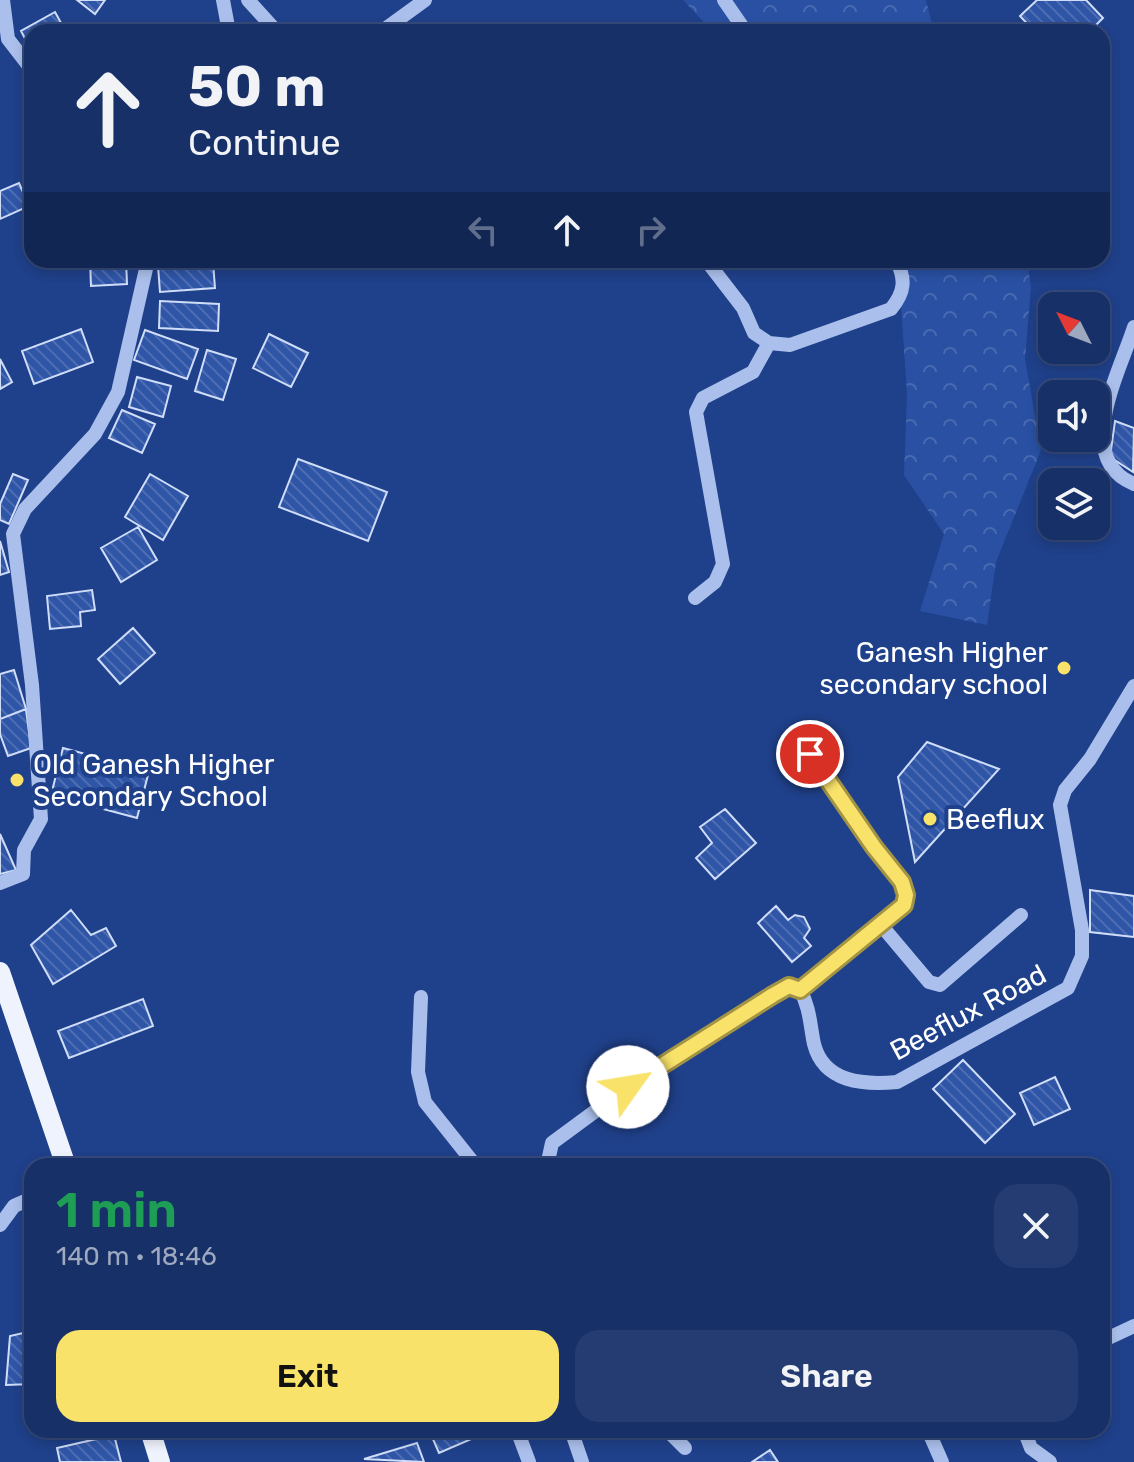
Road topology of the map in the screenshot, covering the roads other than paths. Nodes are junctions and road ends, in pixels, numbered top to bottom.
1 (3, 0) edge
2 (223, 0) edge
3 (248, 0) edge
4 (425, 0) edge
5 (724, 0) edge
6 (228, 24) edge
7 (270, 24) edge
8 (392, 24) edge
9 (740, 24) edge
10 (24, 60) edge
11 (146, 268) edge
12 (712, 268) edge
13 (900, 268) edge
14 (1134, 327) edge
15 (769, 343) junction
16 (1134, 484) edge
17 (695, 598) dead end
18 (1134, 686) edge
19 (810, 754) dead end
20 (0, 883) edge
21 (1021, 915) dead end
22 (881, 925) junction
23 (1, 976) edge
24 (800, 990) junction
25 (421, 997) dead end
26 (63, 1158) edge
27 (470, 1158) edge
28 (549, 1158) edge
29 (24, 1202) edge
30 (0, 1225) edge
31 (1134, 1326) edge
32 (1110, 1337) edge
33 (152, 1438) edge
34 (520, 1438) edge
35 (574, 1438) edge
36 (675, 1438) edge
37 (931, 1438) edge
38 (1027, 1438) edge
39 (685, 1448) dead end
40 (160, 1462) edge
41 (529, 1462) edge
42 (582, 1462) edge
43 (942, 1462) edge
44 (1050, 1462) edge

1 - 10 street
2 - 6 street
3 - 7 street
4 - 8 street
5 - 9 street
11 - 20 street
12 - 15 street
13 - 15 street
14 - 16 street
15 - 17 street
18 - 24 street, Beeflux Road
19 - 22 street
21 - 22 street
22 - 24 street
23 - 26 main road
24 - 28 street
25 - 27 street
29 - 30 street
31 - 32 street
33 - 40 main road
34 - 41 street
35 - 42 street
36 - 39 street
37 - 43 street
38 - 44 street

